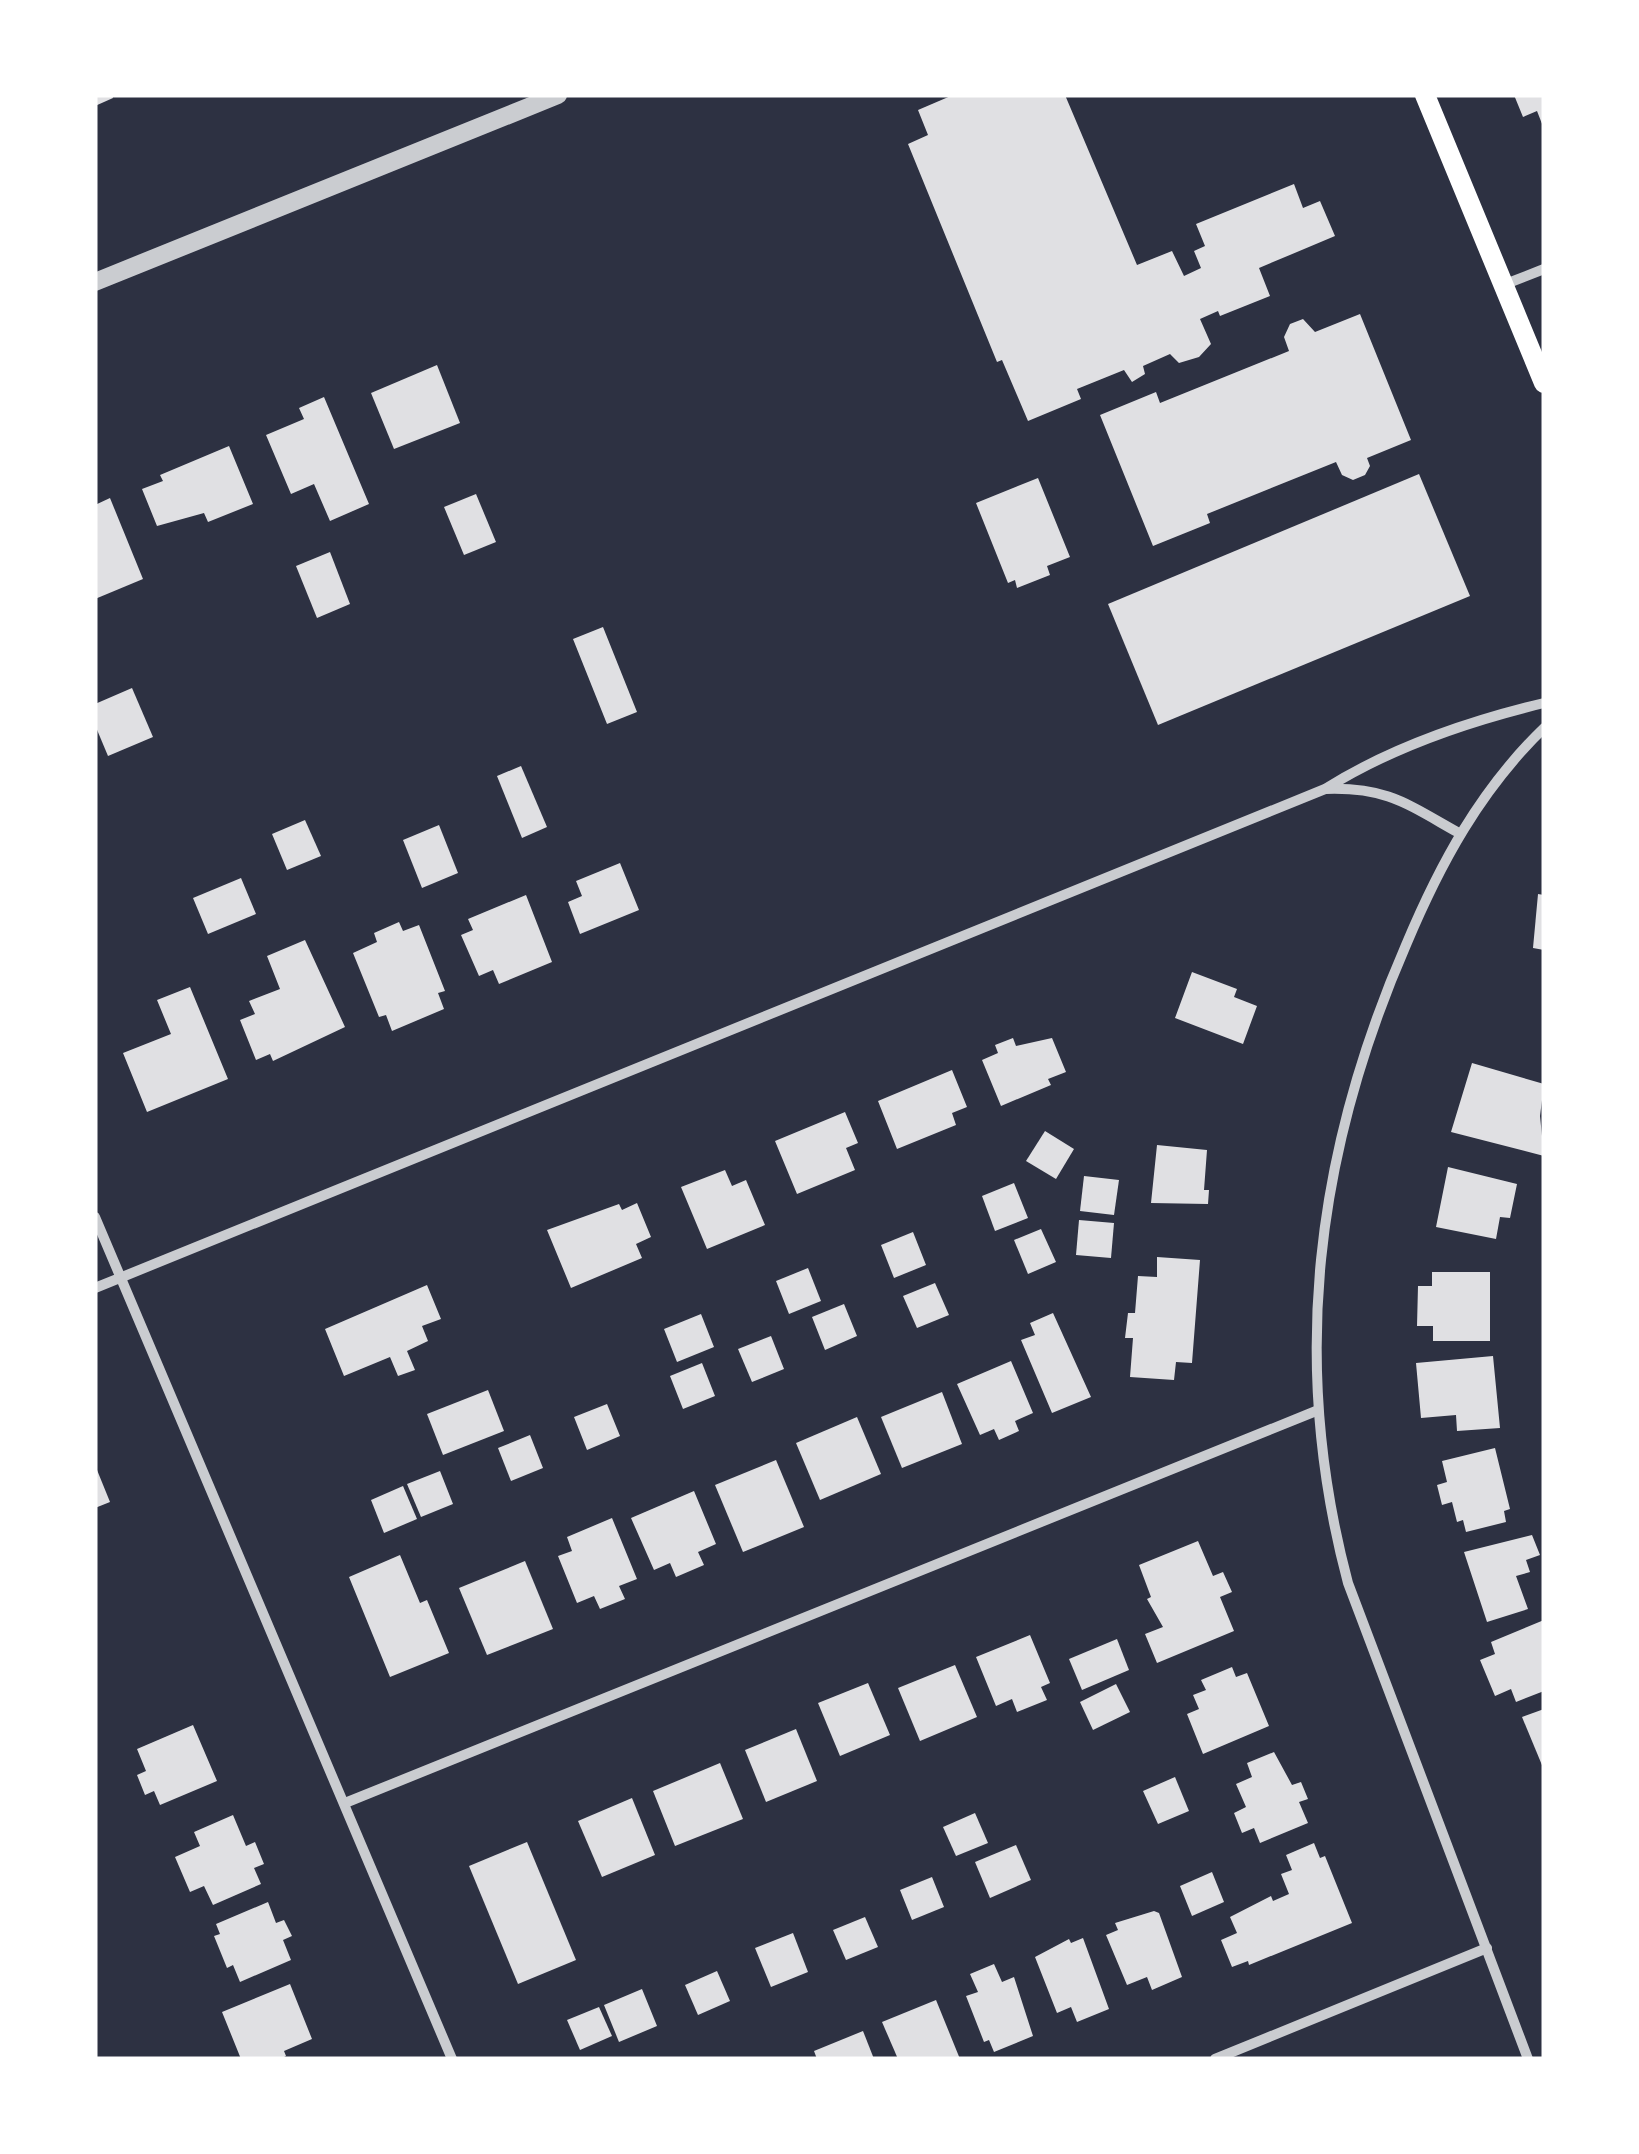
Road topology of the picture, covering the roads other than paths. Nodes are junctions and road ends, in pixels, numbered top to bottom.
1 (558, 95) edge
2 (1425, 95) edge
3 (1544, 268) edge
4 (95, 282) edge
5 (1504, 285) junction
6 (1544, 383) edge
7 (1544, 704) edge
8 (1544, 728) edge
9 (1325, 789) junction
10 (1459, 833) junction
11 (95, 1218) edge
12 (120, 1277) junction
13 (95, 1288) edge
14 (1316, 1412) junction
15 (345, 1803) junction
16 (1486, 1948) junction
17 (452, 2059) edge
18 (1215, 2059) edge
19 (1528, 2059) edge

1 - 4 street
2 - 5 main road
3 - 5 street
5 - 6 main road
7 - 9 street
8 - 10 street
9 - 10 street
9 - 12 street
10 - 14 street
11 - 12 street
12 - 13 street
12 - 15 street
14 - 15 street
14 - 16 street
15 - 17 street
16 - 18 street
16 - 19 street

